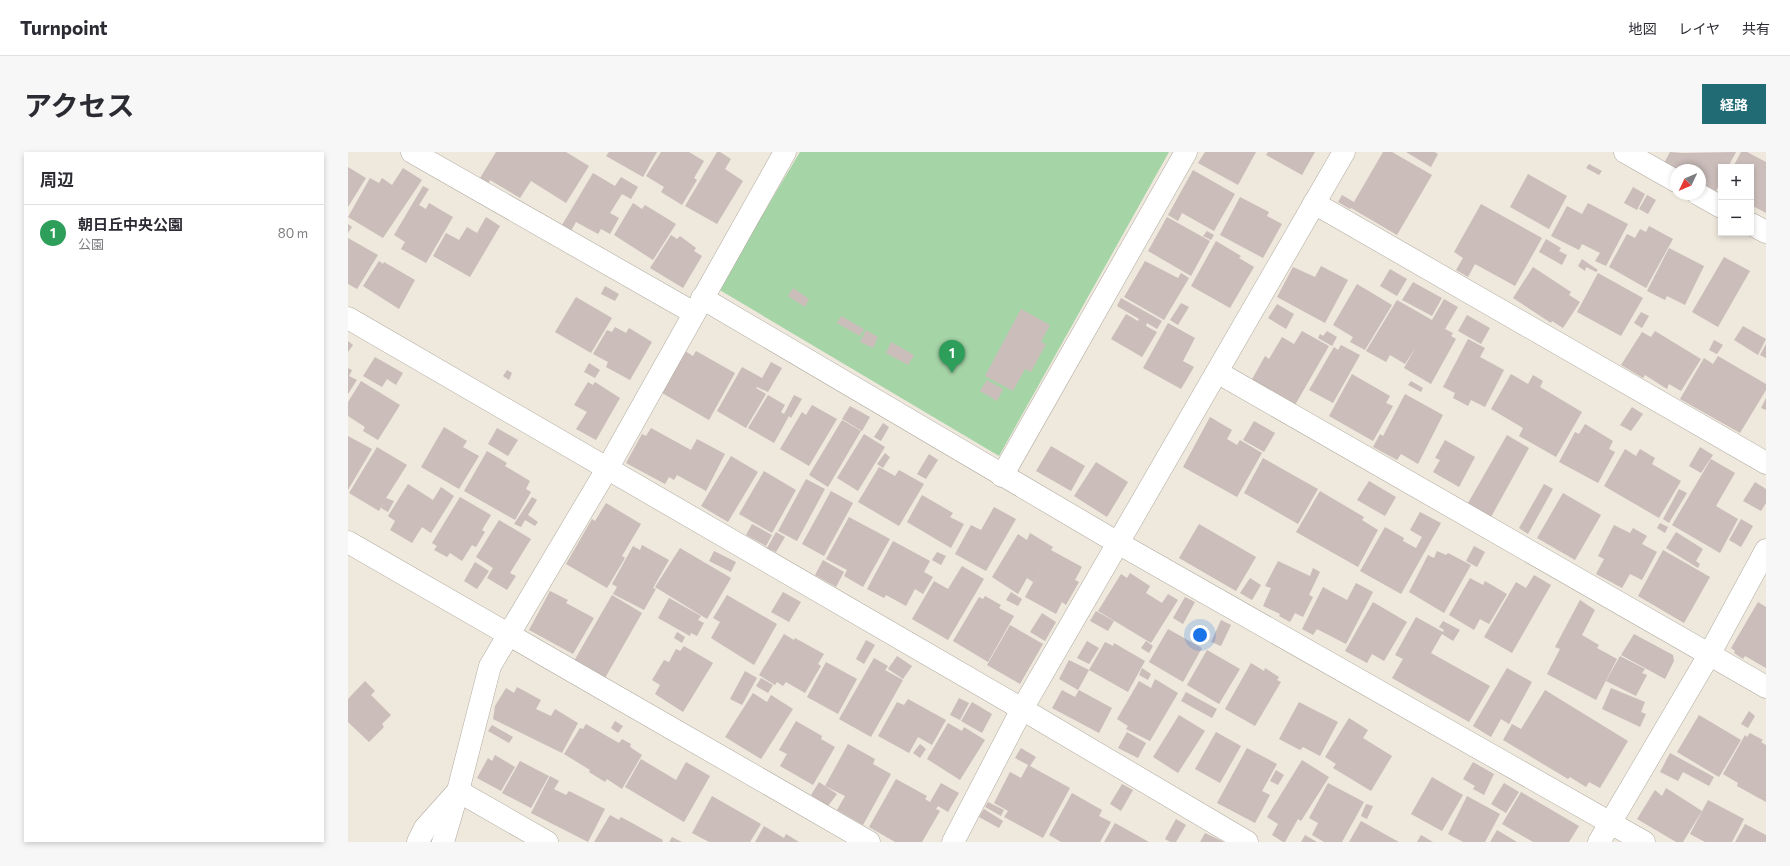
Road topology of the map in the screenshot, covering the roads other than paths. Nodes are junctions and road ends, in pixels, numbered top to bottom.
1 (412, 152) edge
2 (783, 152) edge
3 (1186, 152) edge
4 (1344, 152) edge
5 (1625, 152) edge
6 (1670, 178) edge
7 (1706, 199) edge
8 (1314, 203) junction
9 (1718, 205) edge
10 (1754, 226) edge
11 (1766, 232) edge
12 (698, 305) junction
13 (348, 318) edge
14 (1217, 372) junction
15 (1766, 463) edge
16 (607, 468) junction
17 (1002, 476) junction
18 (348, 542) edge
19 (1118, 543) junction
20 (1766, 550) edge
21 (508, 635) junction
22 (1709, 655) junction
23 (1766, 687) edge
24 (1022, 709) junction
25 (458, 791) junction
26 (1610, 822) junction
27 (418, 842) edge
28 (443, 842) edge
29 (547, 842) edge
30 (869, 842) edge
31 (953, 842) edge
32 (1247, 842) edge
33 (1599, 842) edge
34 (1644, 842) edge

1 - 12 street
2 - 12 street
3 - 17 street
4 - 8 street
5 - 6 street
7 - 9 street
8 - 14 street
8 - 15 street
10 - 11 street
12 - 16 street
12 - 17 street
13 - 16 street
14 - 19 street
14 - 22 street
16 - 21 street
16 - 24 street
17 - 19 street
18 - 21 street
19 - 24 street
19 - 26 street
20 - 22 street
21 - 25 street
21 - 30 street
22 - 23 street
22 - 26 street
24 - 31 street
24 - 32 street
25 - 27 street
25 - 28 street
25 - 29 street
26 - 33 street
26 - 34 street

